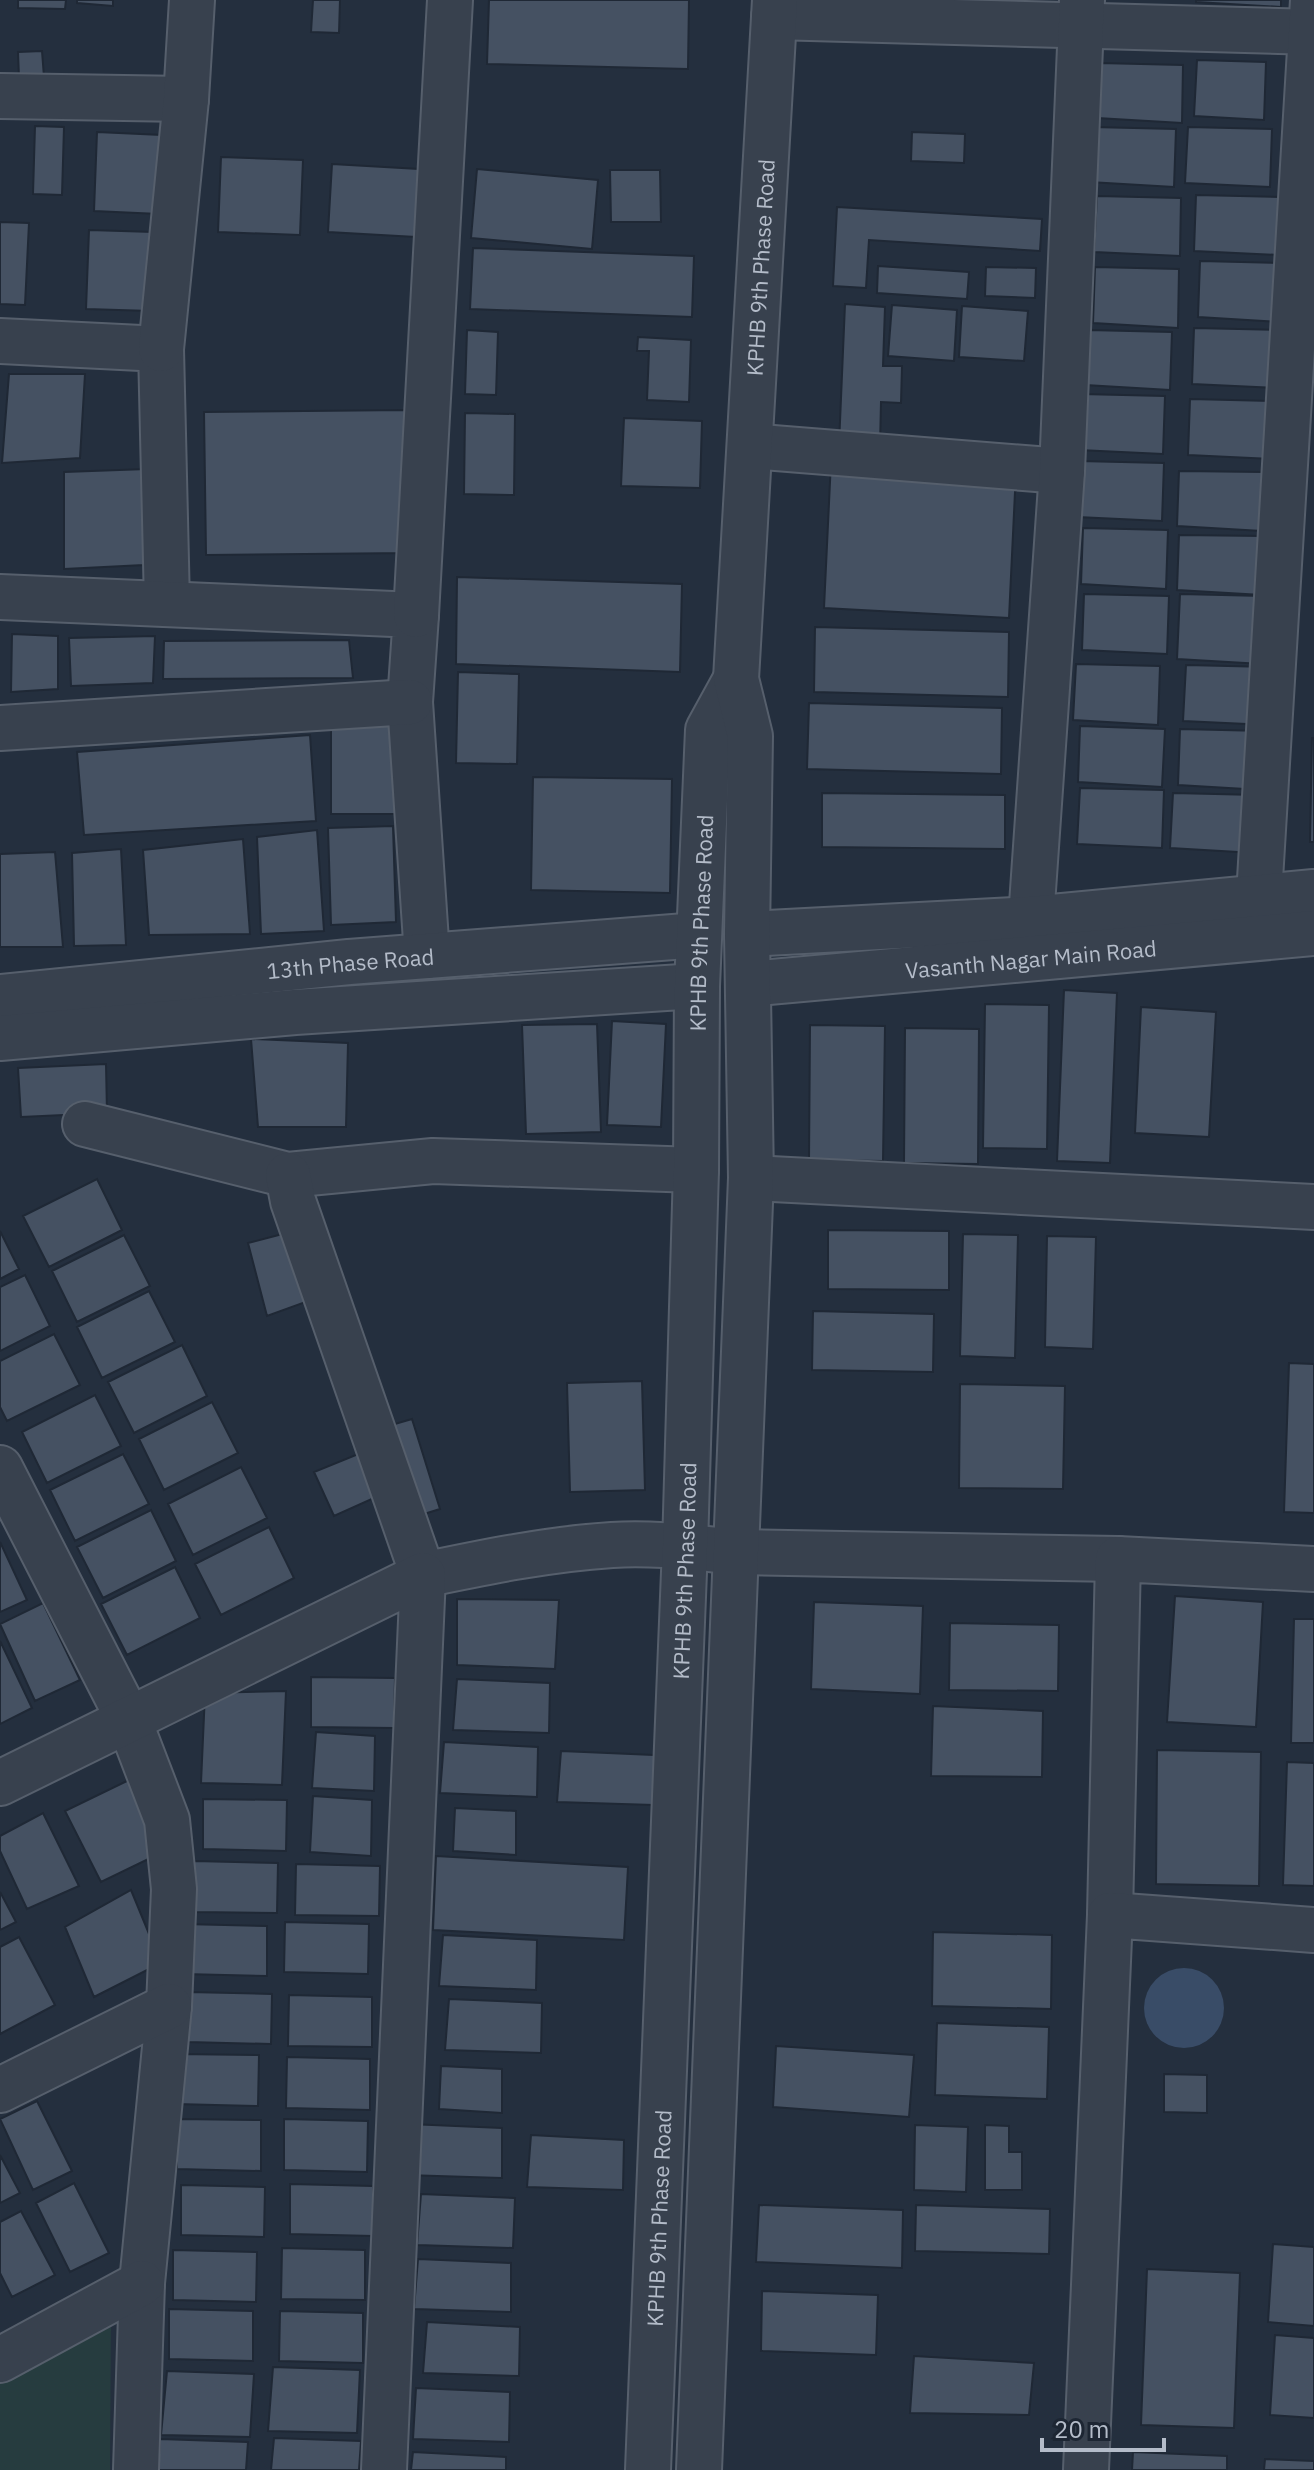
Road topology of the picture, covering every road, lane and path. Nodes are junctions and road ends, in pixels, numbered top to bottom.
1 (192, 0) edge
2 (450, 0) edge
3 (774, 8) edge
4 (1082, 13) edge
5 (1312, 21) edge
6 (0, 96) edge
7 (186, 99) junction
8 (0, 341) edge
9 (161, 349) junction
10 (750, 446) junction
11 (1062, 471) junction
12 (0, 597) edge
13 (167, 604) junction
14 (416, 615) junction
15 (736, 679) junction
16 (410, 702) junction
17 (0, 728) edge
18 (705, 787) junction
19 (749, 789) junction
20 (1314, 892) edge
21 (1259, 896) junction
22 (1031, 919) junction
23 (1314, 933) edge
24 (747, 934) junction
25 (699, 935) junction
26 (427, 956) junction
27 (748, 984) junction
28 (697, 986) junction
29 (0, 997) edge
30 (0, 1038) edge
31 (85, 1124) dead end
32 (696, 1170) junction
33 (288, 1175) junction
34 (751, 1178) junction
35 (1314, 1207) edge
36 (0, 1468) edge
37 (685, 1547) junction
38 (736, 1552) junction
39 (1118, 1559) junction
40 (1314, 1569) edge
41 (423, 1575) junction
42 (128, 1718) junction
43 (0, 1783) edge
44 (1110, 1915) junction
45 (1314, 1930) edge
46 (169, 2006) junction
47 (0, 2090) edge
48 (142, 2283) junction
49 (0, 2360) edge
50 (136, 2470) edge
51 (384, 2470) edge
52 (648, 2470) edge
53 (699, 2470) edge
54 (1086, 2470) edge

1 - 7 street
2 - 14 street
3 - 4 street
3 - 10 street, KPHB 9th Phase Road
4 - 5 street
4 - 11 street
5 - 21 street
6 - 7 street
7 - 9 street
8 - 9 street
9 - 13 street
10 - 11 street
10 - 15 street, KPHB 9th Phase Road
11 - 22 street
12 - 13 street
13 - 14 street
14 - 16 street
15 - 18 street, KPHB 9th Phase Road
15 - 19 street, KPHB 9th Phase Road
16 - 17 street
16 - 26 street
18 - 19 street
18 - 25 street, KPHB 9th Phase Road
19 - 24 street, KPHB 9th Phase Road
20 - 21 street, Vasanth Nagar Main Road
21 - 22 street, Vasanth Nagar Main Road
22 - 24 street, Vasanth Nagar Main Road
23 - 27 street, Vasanth Nagar Main Road
24 - 27 street, KPHB 9th Phase Road
25 - 26 street, 13th Phase Road
25 - 28 street, KPHB 9th Phase Road
26 - 29 street, 13th Phase Road
27 - 34 street, KPHB 9th Phase Road
28 - 30 street, 13th Phase Road
28 - 32 street, KPHB 9th Phase Road
31 - 33 street
32 - 33 street
32 - 37 street, KPHB 9th Phase Road
33 - 41 street
34 - 35 street
34 - 38 street, KPHB 9th Phase Road
36 - 42 street
37 - 38 street
37 - 41 street
37 - 52 street, KPHB 9th Phase Road
38 - 39 street
38 - 53 street, KPHB 9th Phase Road
39 - 40 street
39 - 44 street
41 - 42 street
41 - 51 street
42 - 43 street
42 - 46 street
44 - 45 street
44 - 54 street
46 - 47 street
46 - 48 street
48 - 49 street
48 - 50 street

